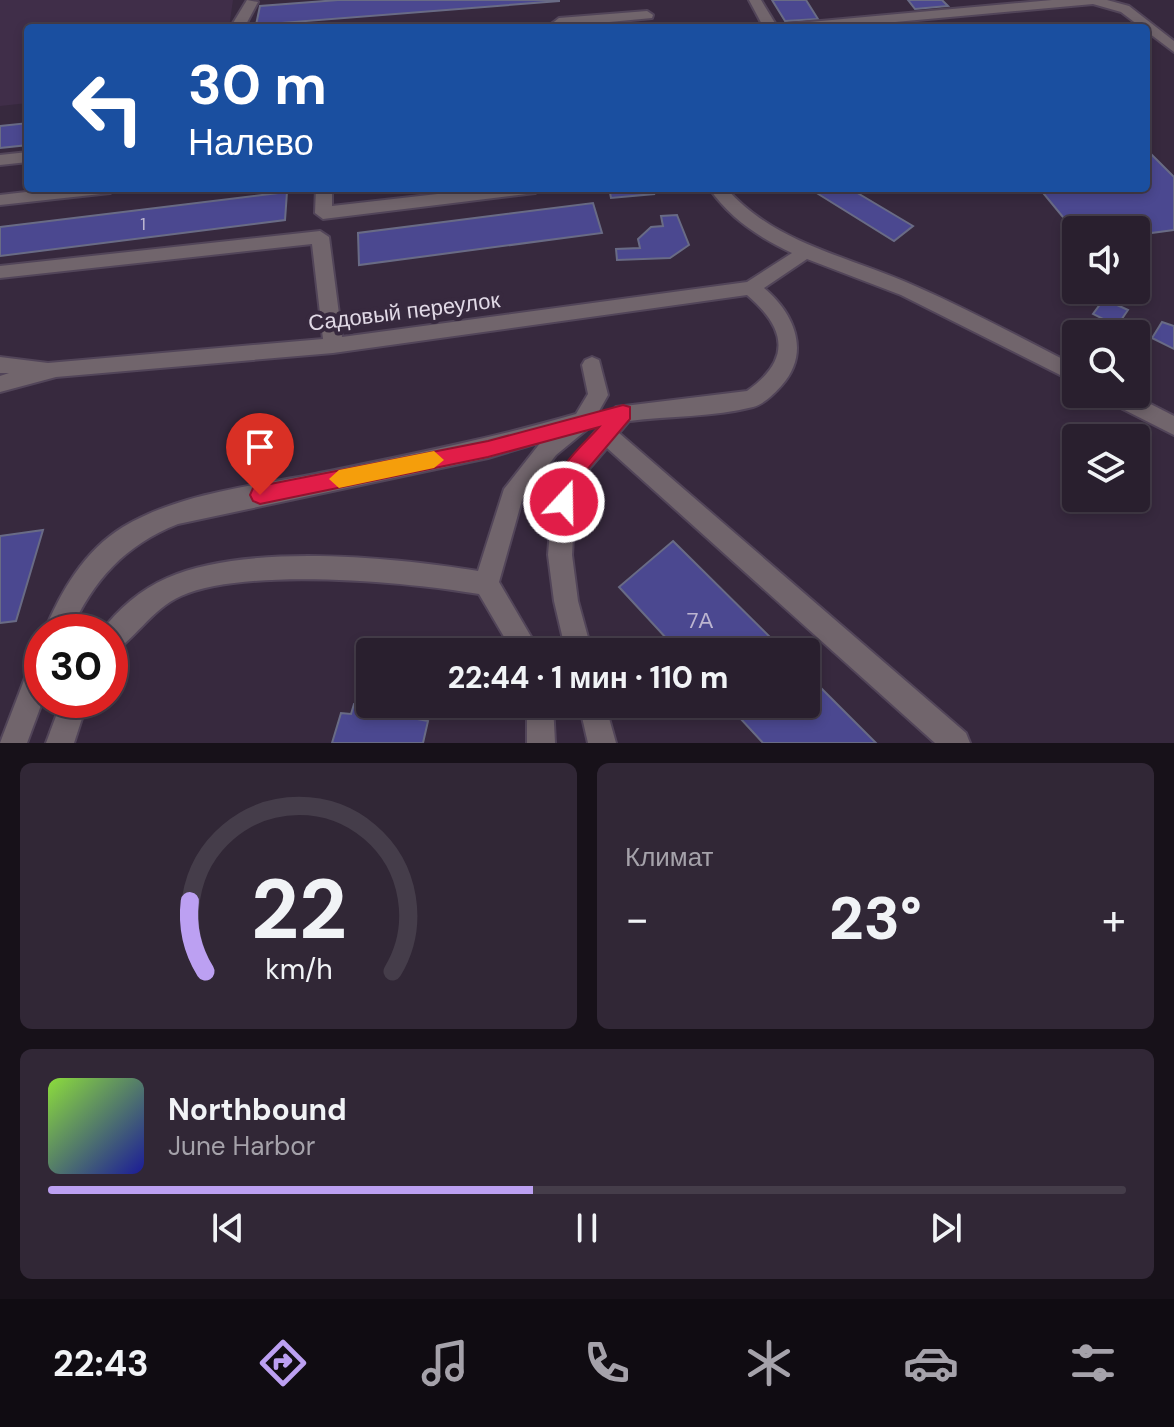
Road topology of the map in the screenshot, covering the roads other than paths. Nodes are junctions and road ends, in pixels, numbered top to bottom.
1 (640, 0) edge
2 (755, 0) edge
3 (889, 0) edge
4 (256, 1) edge
5 (650, 22) edge
6 (908, 23) edge
7 (240, 24) edge
8 (557, 24) edge
9 (769, 24) edge
10 (884, 24) edge
11 (1144, 24) edge
12 (1150, 29) edge
13 (1174, 48) edge
14 (24, 157) edge
15 (0, 160) edge
16 (73, 192) edge
17 (324, 192) edge
18 (501, 192) edge
19 (721, 192) edge
20 (0, 200) edge
21 (323, 213) junction
22 (320, 237) junction
23 (804, 253) junction
24 (0, 272) edge
25 (751, 288) junction
26 (333, 346) junction
27 (0, 365) edge
28 (592, 365) dead end
29 (1062, 368) edge
30 (56, 369) junction
31 (0, 384) edge
32 (1139, 408) edge
33 (623, 413) junction
34 (583, 421) junction
35 (1174, 426) edge
36 (606, 434) junction
37 (486, 584) junction
38 (67, 614) edge
39 (128, 619) edge
40 (519, 638) edge
41 (575, 638) edge
42 (24, 714) edge
43 (69, 718) edge
44 (540, 718) edge
45 (596, 718) edge
46 (13, 743) edge
47 (60, 743) edge
48 (541, 743) edge
49 (602, 743) edge
50 (956, 743) edge

1 - 5 street
2 - 9 street
3 - 6 street
4 - 7 street
5 - 8 street
6 - 10 street
6 - 11 street
12 - 13 street
14 - 15 street
16 - 20 street
17 - 21 street
18 - 21 street
19 - 23 street
21 - 22 street
22 - 24 street
22 - 26 street
23 - 25 street, Садовый переулок
23 - 29 street
25 - 26 street, Садовый переулок
25 - 33 street
26 - 30 street, Садовый переулок
27 - 30 street
28 - 34 street
30 - 31 street, Садовый переулок
32 - 35 street
33 - 34 street
33 - 36 street
34 - 37 street
34 - 38 street
36 - 41 street
36 - 50 street
37 - 39 street
37 - 40 street
42 - 46 street
43 - 47 street
44 - 48 street
45 - 49 street

